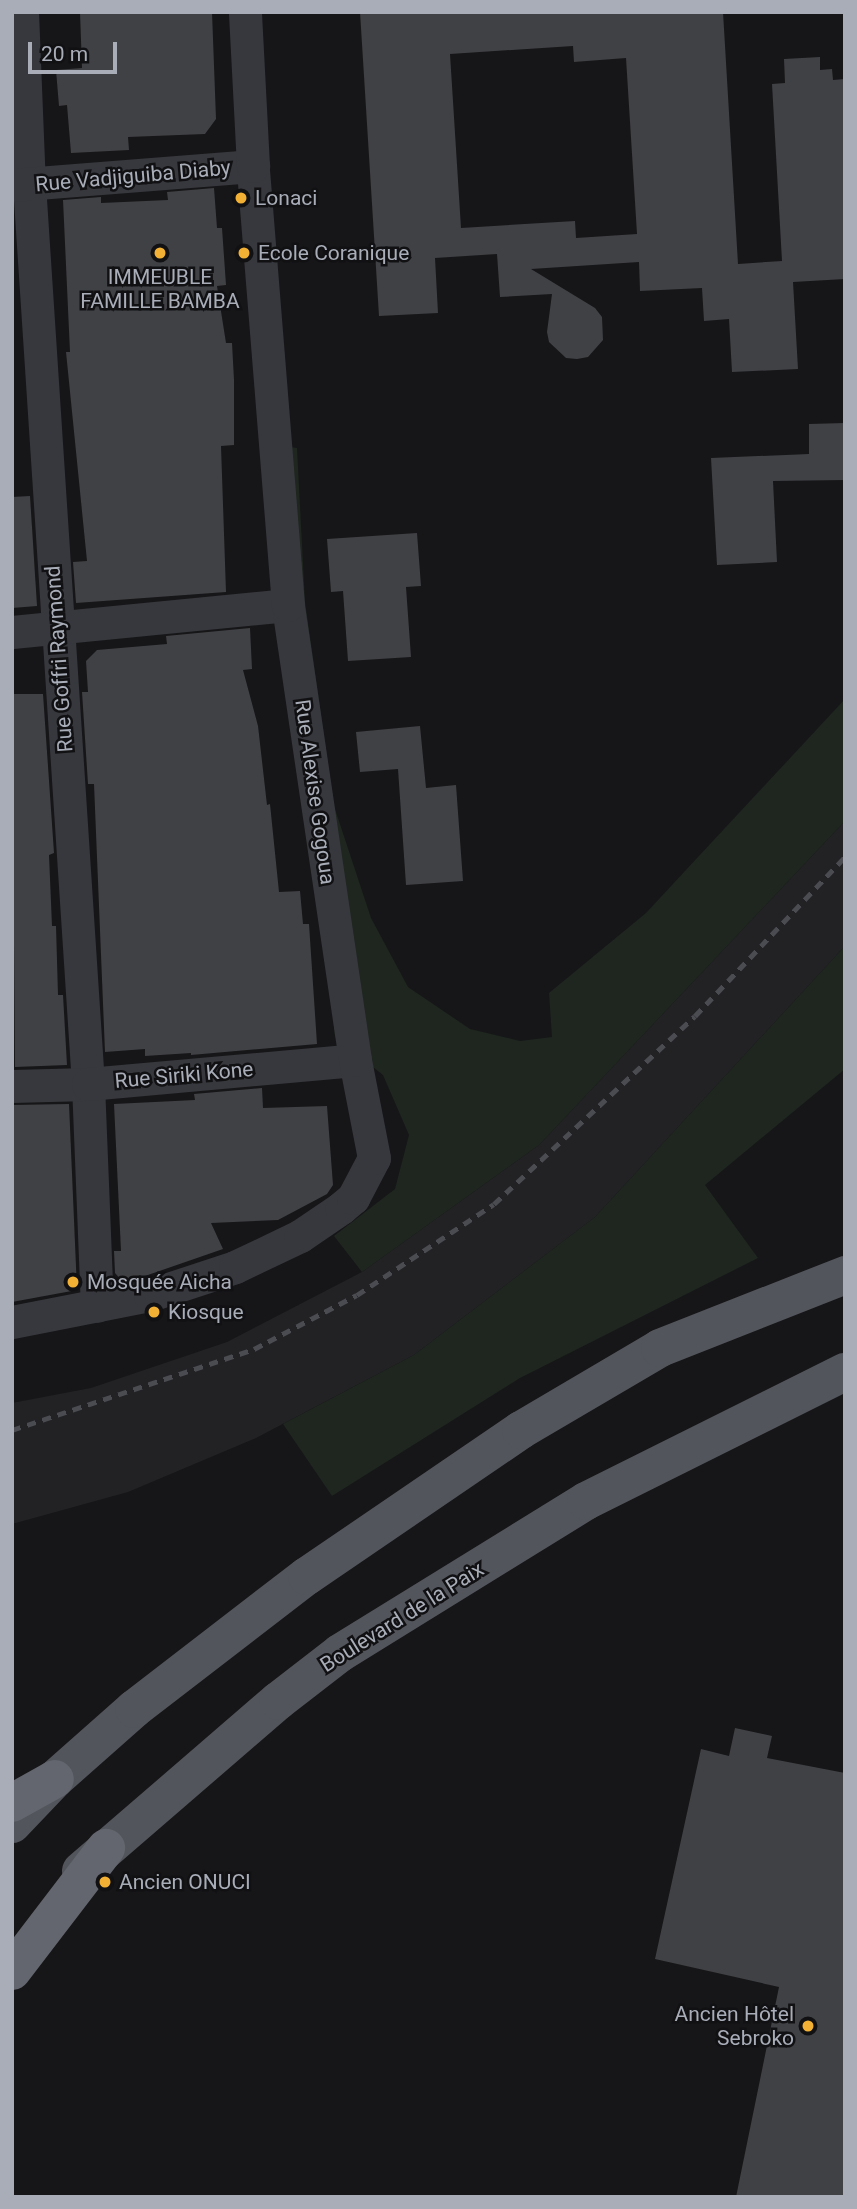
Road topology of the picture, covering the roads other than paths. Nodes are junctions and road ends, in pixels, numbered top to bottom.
1 (22, 12) edge
2 (246, 12) edge
3 (253, 166) junction
4 (21, 185) edge
5 (288, 605) junction
6 (57, 629) junction
7 (12, 632) edge
8 (355, 1060) junction
9 (89, 1084) junction
10 (12, 1086) edge
11 (845, 1276) edge
12 (97, 1307) junction
13 (12, 1322) edge
14 (845, 1373) edge
15 (55, 1779) junction
16 (12, 1803) edge
17 (12, 1824) edge
18 (106, 1848) junction
19 (12, 1939) edge
20 (12, 1971) edge

1 - 4 street, Rue Goffri Raymond
2 - 3 street, Rue Alexise Gogoua
3 - 4 street, Rue Vadjiguiba Diaby
3 - 5 street, Rue Alexise Gogoua
4 - 6 street, Rue Goffri Raymond
5 - 6 street
5 - 8 street, Rue Alexise Gogoua
6 - 7 street
6 - 9 street, Rue Goffri Raymond
8 - 9 street, Rue Siriki Kone
8 - 12 street, Rue Alexise Gogoua
9 - 10 street, Rue Siriki Kone
9 - 12 street, Rue Goffri Raymond
11 - 15 main road
12 - 13 street, Rue Alexise Gogoua
14 - 18 main road, Boulevard de la Paix
15 - 16 highway
15 - 17 main road
18 - 19 main road, Boulevard de la Paix
18 - 20 highway

